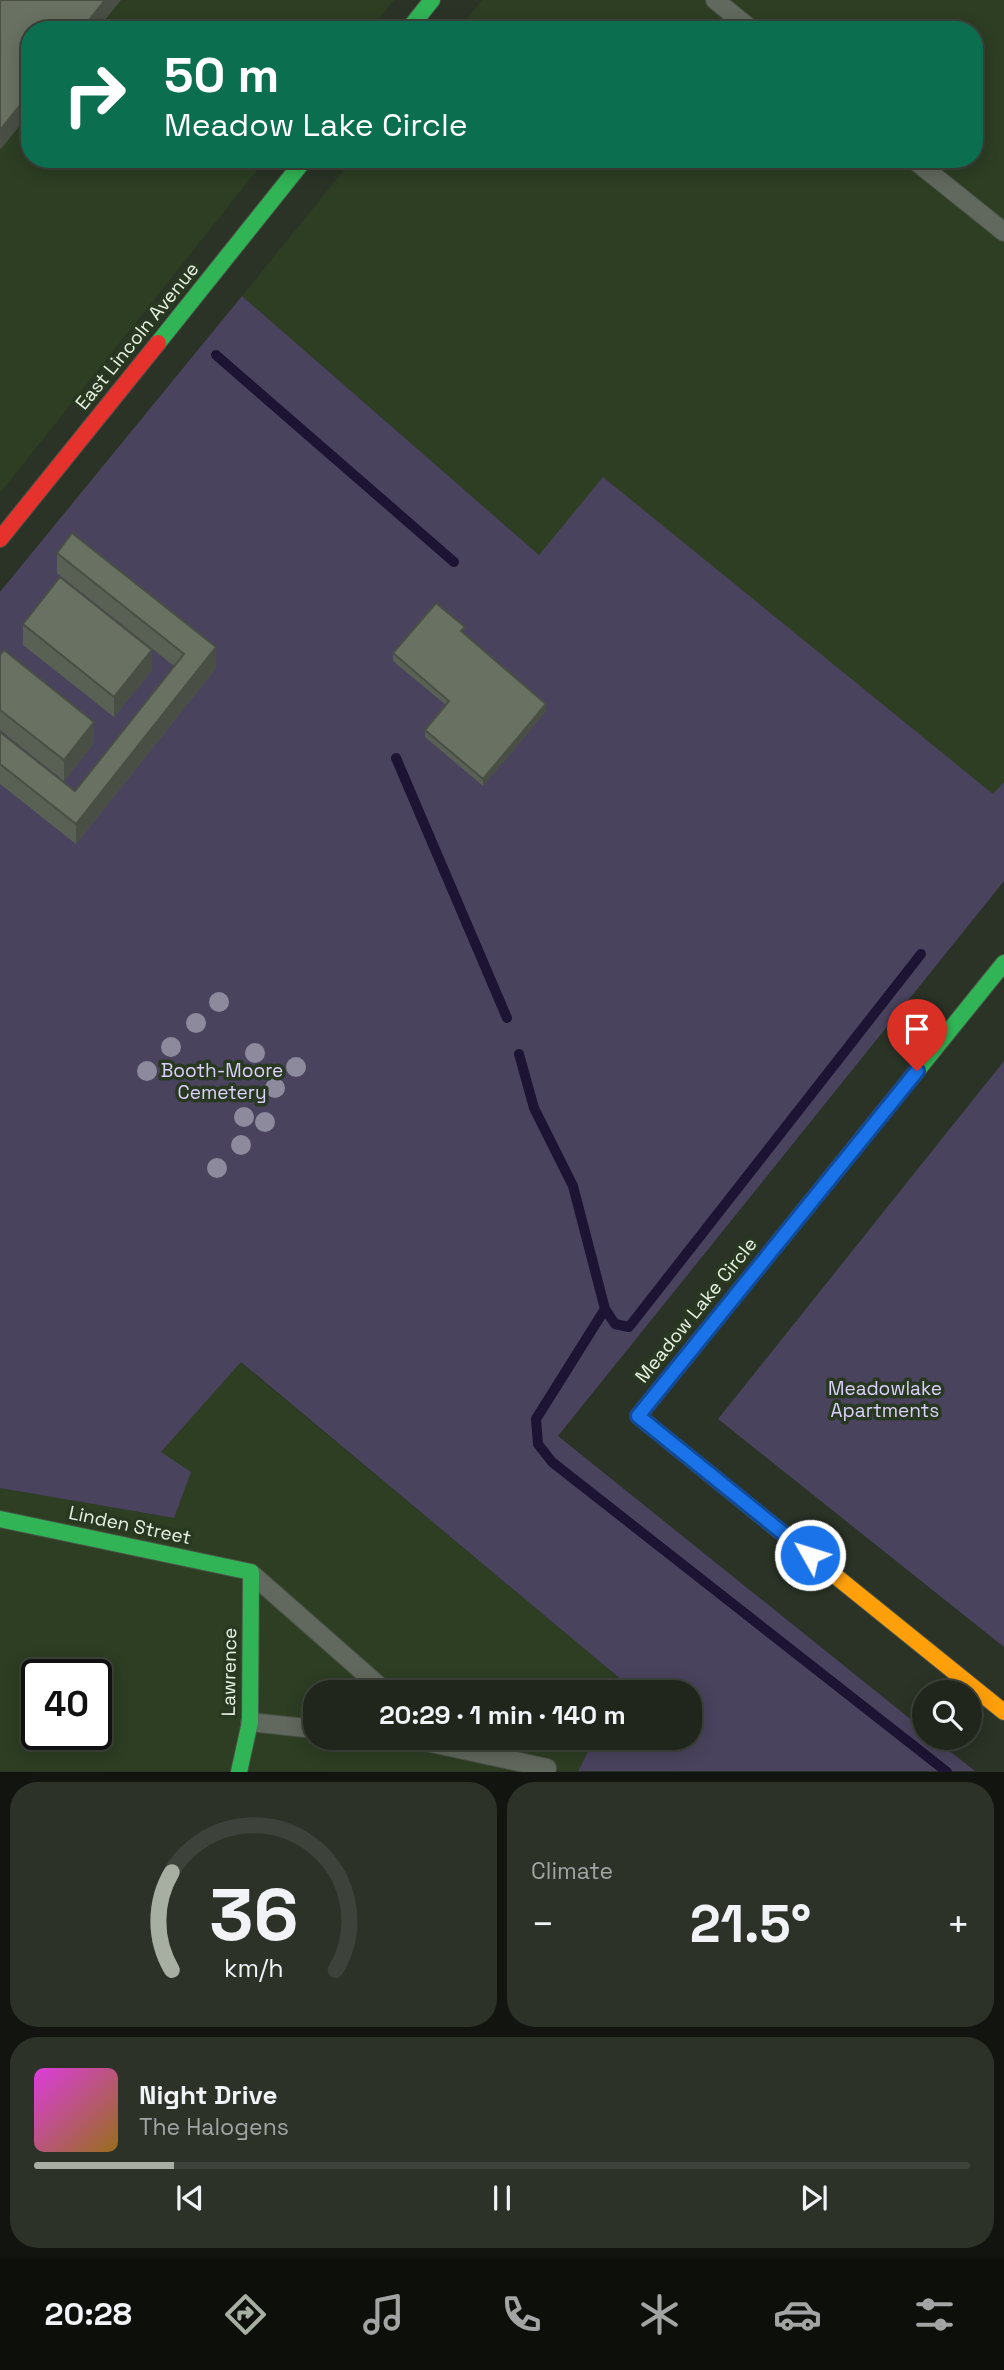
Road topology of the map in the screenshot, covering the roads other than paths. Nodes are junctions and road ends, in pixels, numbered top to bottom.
1 (432, 0) edge
2 (715, 0) edge
3 (415, 21) edge
4 (741, 21) edge
5 (299, 168) edge
6 (924, 168) edge
7 (1004, 232) edge
8 (0, 539) edge
9 (1004, 963) edge
10 (0, 1520) edge
11 (251, 1572) junction
12 (372, 1680) edge
13 (1004, 1712) edge
14 (250, 1722) junction
15 (303, 1729) edge
16 (466, 1750) edge
17 (547, 1768) dead end
18 (239, 1772) edge

1 - 3 street
2 - 4 lane
5 - 8 street, East Lincoln Avenue
6 - 7 lane
9 - 13 street, Meadow Lake Circle
10 - 11 street, Linden Street
11 - 12 lane
11 - 14 street, Lawrence
14 - 15 lane
14 - 18 street, Lawrence
16 - 17 lane

